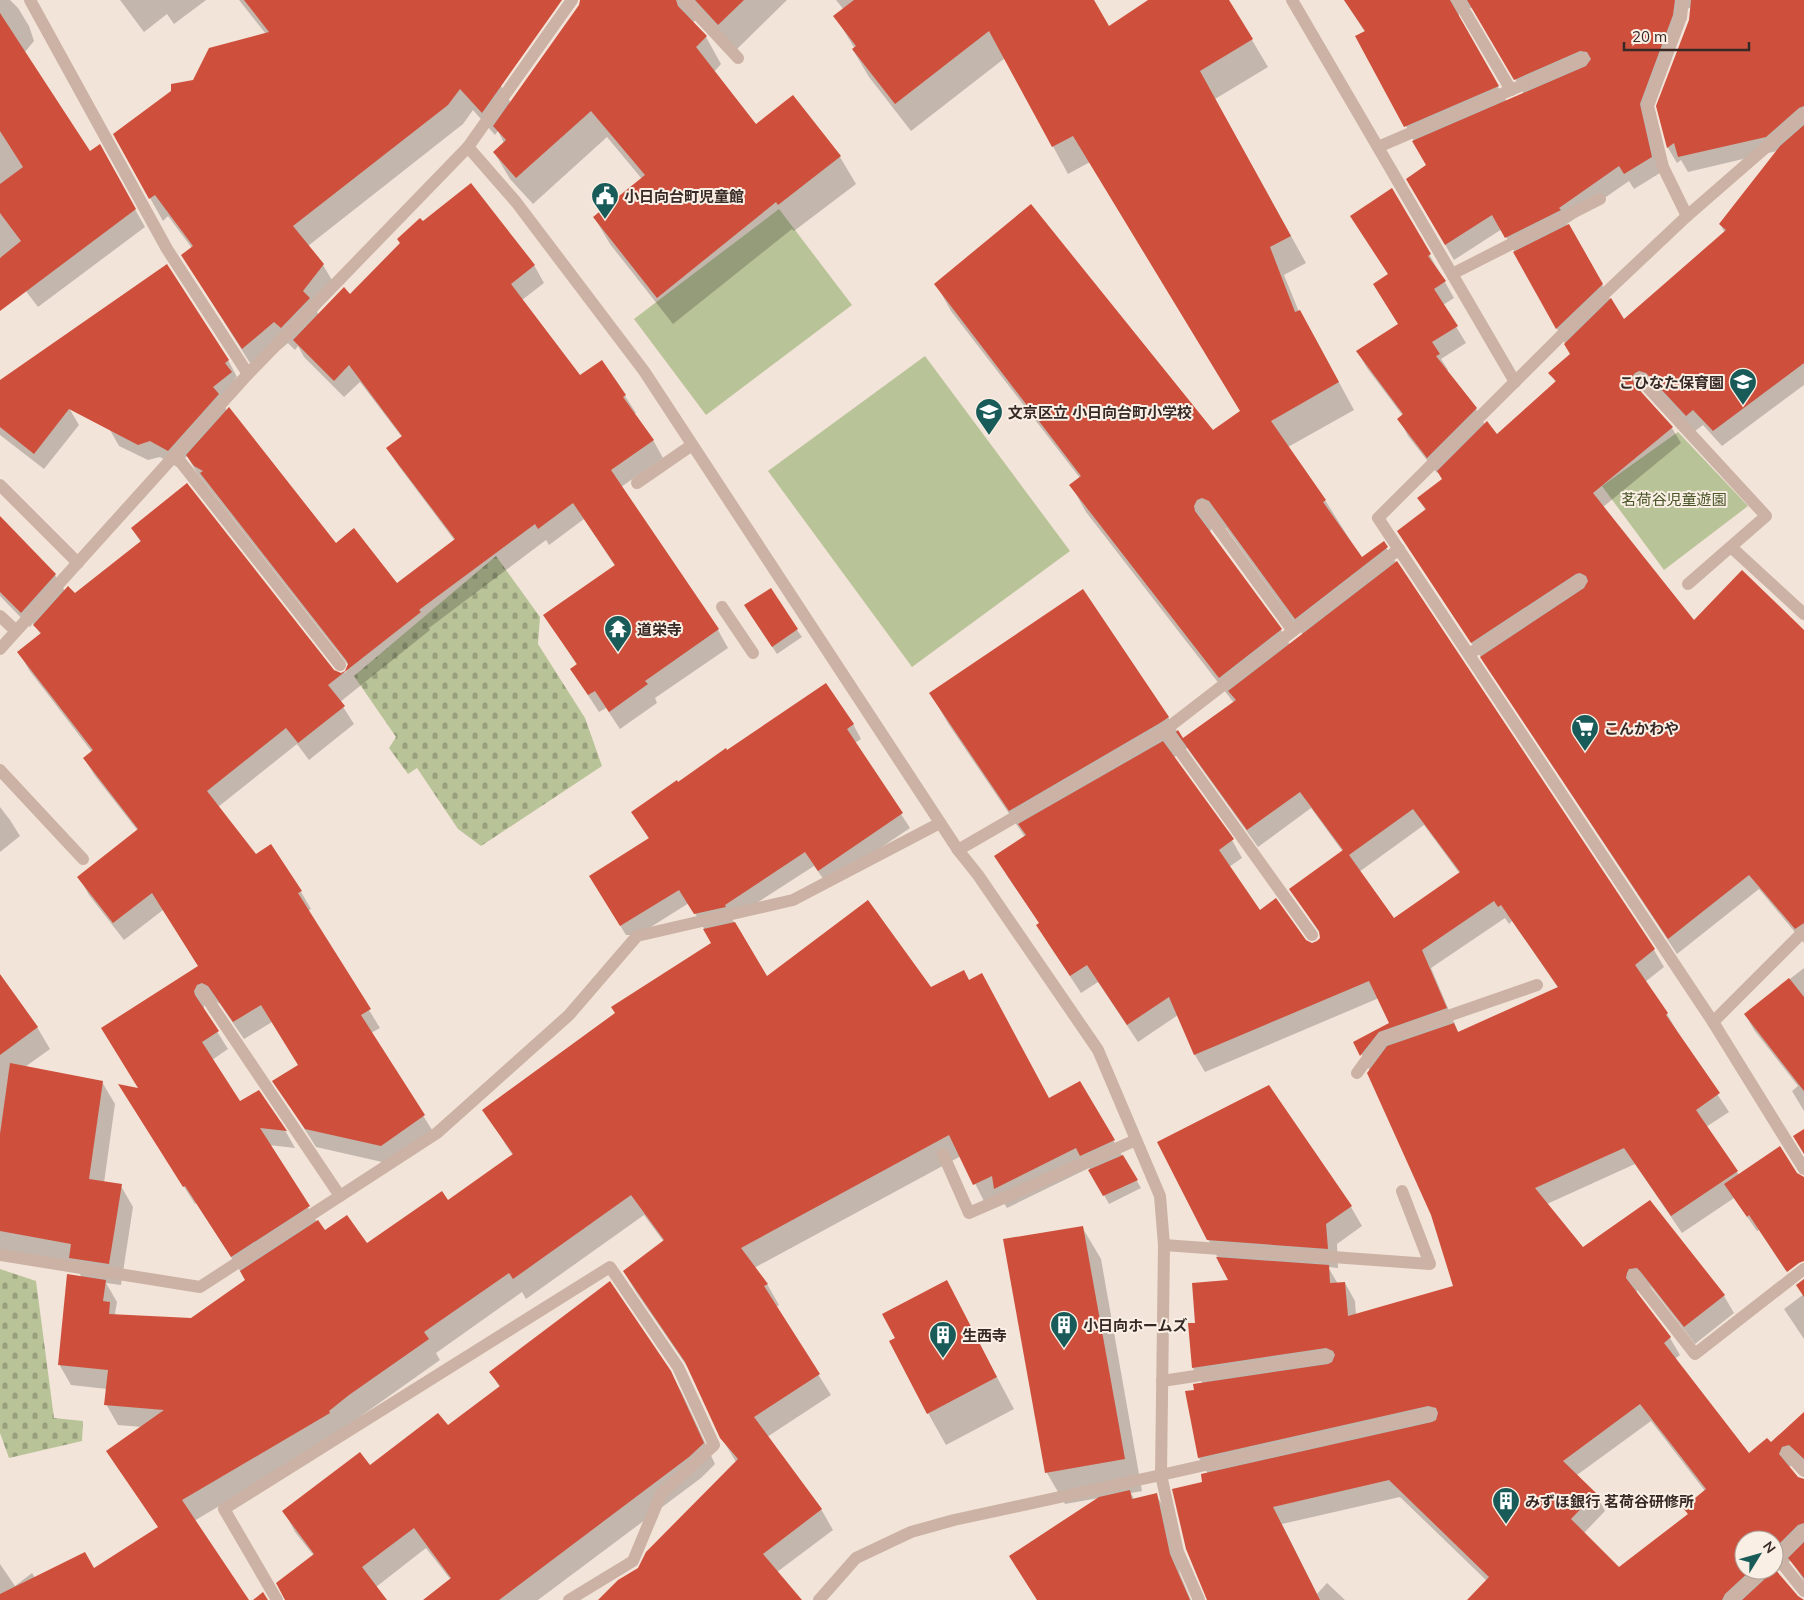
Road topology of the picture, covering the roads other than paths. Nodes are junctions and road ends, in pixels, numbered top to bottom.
1 (30, 0) edge
2 (572, 0) edge
3 (684, 0) edge
4 (1292, 0) edge
5 (1458, 0) edge
6 (1683, 0) edge
7 (738, 58) dead end
8 (1583, 59) dead end
9 (1511, 90) junction
10 (1804, 114) edge
11 (468, 147) junction
12 (1378, 147) junction
13 (1600, 199) dead end
14 (1687, 216) junction
15 (1452, 274) junction
16 (248, 374) junction
17 (1640, 379) dead end
18 (1515, 382) junction
19 (692, 445) junction
20 (176, 456) junction
21 (637, 482) dead end
22 (0, 485) edge
23 (1202, 506) dead end
24 (1731, 547) junction
25 (1399, 549) junction
26 (78, 563) junction
27 (1580, 581) dead end
28 (1688, 584) dead end
29 (722, 607) dead end
30 (1804, 614) edge
31 (0, 616) edge
32 (16, 631) junction
33 (1293, 631) junction
34 (0, 649) edge
35 (753, 653) dead end
36 (1469, 654) junction
37 (340, 665) dead end
38 (1165, 730) junction
39 (0, 770) edge
40 (940, 823) junction
41 (958, 850) junction
42 (83, 860) dead end
43 (1804, 931) edge
44 (1312, 935) dead end
45 (1538, 985) dead end
46 (202, 991) dead end
47 (1712, 1022) junction
48 (1357, 1073) dead end
49 (1136, 1140) junction
50 (943, 1154) dead end
51 (1804, 1170) edge
52 (1402, 1191) dead end
53 (340, 1196) junction
54 (1164, 1245) junction
55 (0, 1255) edge
56 (1804, 1269) edge
57 (1634, 1276) dead end
58 (1327, 1356) dead end
59 (1162, 1381) junction
60 (1430, 1414) dead end
61 (1787, 1453) dead end
62 (1804, 1471) edge
63 (1161, 1475) junction
64 (1804, 1531) edge
65 (1784, 1550) edge
66 (1784, 1567) edge
67 (1752, 1580) edge
68 (1804, 1591) edge
69 (277, 1600) edge
70 (570, 1600) edge
71 (819, 1600) edge
72 (1199, 1600) edge
73 (1730, 1600) edge

1 - 16 street
2 - 11 street
3 - 7 street
4 - 12 street
5 - 9 street
6 - 14 street
8 - 9 street
9 - 12 street
10 - 14 street
11 - 16 street
11 - 19 street
12 - 15 street
13 - 15 street
14 - 18 street
15 - 18 street
16 - 20 street
17 - 24 street
18 - 25 street
19 - 21 street
19 - 40 street
20 - 26 street
20 - 37 street
22 - 26 street
23 - 33 street
24 - 28 street
24 - 30 street
25 - 33 street
25 - 36 street
26 - 32 street
27 - 36 street
29 - 35 street
31 - 32 street
32 - 34 street
33 - 38 street
36 - 47 street
38 - 41 street
38 - 44 street
39 - 42 street
40 - 41 street
40 - 53 street
41 - 49 street
43 - 47 street
45 - 48 street
46 - 53 street
47 - 51 street
49 - 50 street
49 - 54 street
52 - 54 street
53 - 55 street
54 - 59 street
56 - 57 street
58 - 59 street
59 - 63 street
60 - 63 street
61 - 62 street
63 - 71 street
63 - 72 street
64 - 65 street
66 - 68 street
67 - 73 street
69 - 70 street

